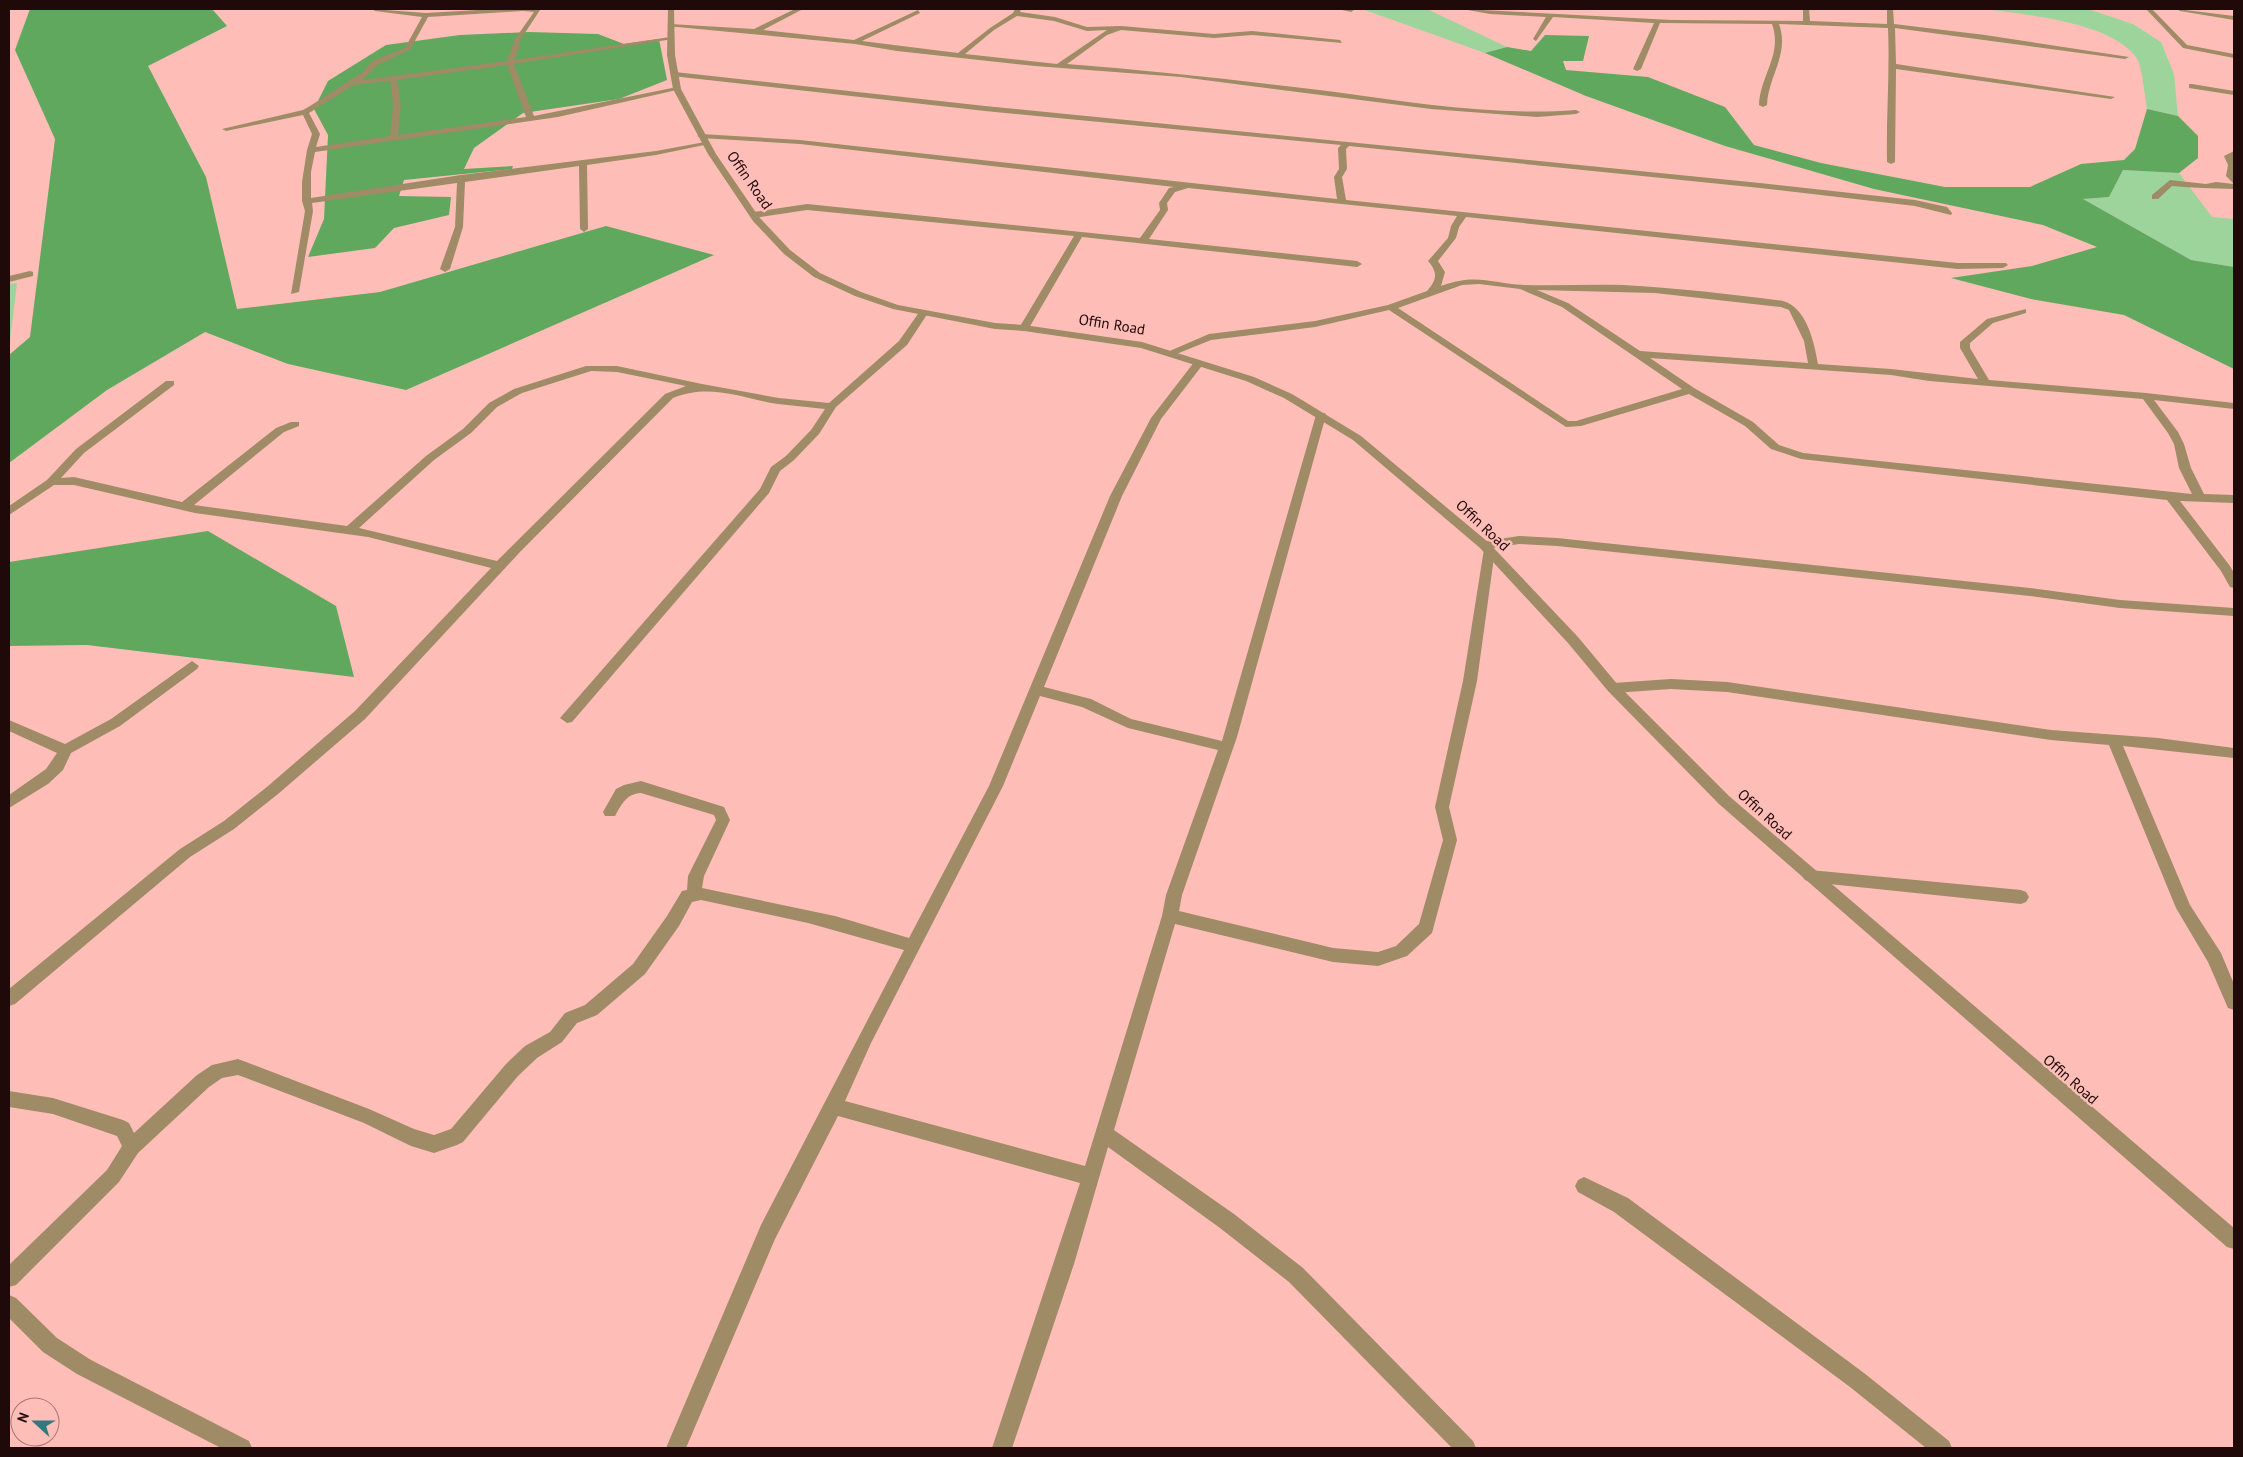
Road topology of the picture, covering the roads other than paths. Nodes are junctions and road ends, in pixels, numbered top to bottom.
1 (375, 9) edge
2 (671, 9) edge
3 (800, 9) edge
4 (1341, 9) edge
5 (1465, 9) edge
6 (1806, 9) edge
7 (1890, 9) edge
8 (2149, 9) edge
9 (2180, 9) edge
10 (2220, 9) edge
11 (1351, 10) edge
12 (1017, 11) edge
13 (918, 12) dead end
14 (1640, 12) dead end
15 (426, 15) junction
16 (1551, 15) junction
17 (2234, 17) edge
18 (1656, 18) junction
19 (1774, 22) junction
20 (1807, 23) junction
21 (670, 26) junction
22 (1892, 26) junction
23 (1119, 28) junction
24 (753, 32) junction
25 (670, 39) junction
26 (1536, 39) dead end
27 (855, 42) junction
28 (1340, 42) dead end
29 (959, 56) junction
30 (2234, 56) edge
31 (2125, 57) dead end
32 (510, 63) junction
33 (1057, 66) junction
34 (1892, 66) junction
35 (1637, 69) dead end
36 (676, 74) junction
37 (393, 78) junction
38 (353, 83) junction
39 (2192, 86) dead end
40 (677, 90) junction
41 (2234, 93) edge
42 (2111, 98) dead end
43 (1763, 105) dead end
44 (305, 112) junction
45 (1576, 112) dead end
46 (531, 119) junction
47 (226, 129) dead end
48 (394, 138) junction
49 (703, 140) junction
50 (1346, 145) junction
51 (311, 150) junction
52 (2234, 153) edge
53 (583, 162) junction
54 (1892, 162) dead end
55 (461, 178) junction
56 (2234, 181) edge
57 (1190, 185) junction
58 (2234, 187) edge
59 (2155, 197) dead end
60 (306, 201) junction
61 (1342, 202) junction
62 (1948, 213) dead end
63 (1461, 214) junction
64 (754, 215) junction
65 (584, 229) dead end
66 (1079, 235) junction
67 (1143, 241) junction
68 (1357, 264) dead end
69 (2003, 265) dead end
70 (445, 269) dead end
71 (30, 274) dead end
72 (9, 279) edge
73 (1522, 287) junction
74 (1432, 291) junction
75 (294, 292) dead end
76 (1391, 307) junction
77 (2023, 311) dead end
78 (923, 313) junction
79 (1024, 328) junction
80 (1170, 353) junction
81 (1636, 354) junction
82 (1199, 363) junction
83 (1814, 368) junction
84 (170, 383) dead end
85 (1986, 383) junction
86 (707, 386) junction
87 (1690, 390) junction
88 (2146, 396) junction
89 (831, 406) junction
90 (2234, 406) edge
91 (1320, 415) junction
92 (295, 424) dead end
93 (51, 482) junction
94 (2199, 496) junction
95 (2171, 497) junction
96 (2234, 500) edge
97 (184, 507) junction
98 (9, 511) edge
99 (349, 531) junction
100 (1487, 547) junction
101 (500, 566) junction
102 (2234, 584) edge
103 (2234, 612) edge
104 (192, 666) dead end
105 (1613, 688) junction
106 (1036, 690) junction
107 (567, 718) dead end
108 (9, 725) edge
109 (2114, 741) junction
110 (1226, 747) junction
111 (65, 750) junction
112 (2234, 753) edge
113 (9, 802) edge
114 (610, 812) dead end
115 (1810, 876) junction
116 (694, 895) junction
117 (2021, 897) dead end
118 (1170, 916) junction
119 (913, 946) junction
120 (9, 999) edge
121 (2234, 1002) edge
122 (9, 1099) edge
123 (834, 1106) junction
124 (1103, 1133) junction
125 (132, 1147) junction
126 (1090, 1177) junction
127 (1584, 1186) dead end
128 (2234, 1240) edge
129 (9, 1278) edge
130 (9, 1306) edge
131 (242, 1448) edge
132 (676, 1448) edge
133 (1002, 1448) edge
134 (1466, 1448) edge
135 (1942, 1448) edge

1 - 15 street
2 - 21 street, Offin Road
3 - 24 street
4 - 11 street
5 - 16 street
6 - 20 street
7 - 22 street
8 - 30 street
9 - 17 street
10 - 17 street
12 - 23 street
12 - 29 street
13 - 27 street
14 - 18 street
15 - 32 street
15 - 38 street
16 - 18 street
16 - 26 street
18 - 19 street
18 - 35 street
19 - 20 street
19 - 43 street
20 - 22 street
21 - 24 street
21 - 25 street, Offin Road
22 - 31 street
22 - 34 street
23 - 28 street
23 - 33 street
24 - 27 street
25 - 32 street
25 - 36 street, Offin Road
27 - 29 street
29 - 33 street
32 - 37 street
32 - 46 street
33 - 45 street
34 - 42 street
34 - 54 street
36 - 40 street, Offin Road
36 - 50 street
37 - 38 street
37 - 48 street
38 - 44 street
39 - 41 street
40 - 46 street
40 - 49 street, Offin Road
44 - 47 street
44 - 51 street
46 - 48 street
48 - 51 street
49 - 53 street
49 - 57 street
49 - 64 street, Offin Road
50 - 61 street
50 - 62 street
51 - 60 street
52 - 56 street
53 - 55 street
53 - 65 street
55 - 60 street
55 - 70 street
57 - 61 street
57 - 67 street
58 - 59 street
60 - 75 street
61 - 63 street
63 - 69 street
63 - 74 street
64 - 66 street
64 - 78 street, Offin Road
66 - 67 street
66 - 79 street
67 - 68 street
71 - 72 street
73 - 74 street
73 - 81 street
73 - 83 street
74 - 76 street
76 - 80 street
76 - 87 street
77 - 85 street
78 - 79 street, Offin Road
78 - 89 street
79 - 80 street, Offin Road
80 - 82 street, Offin Road
81 - 83 street
81 - 87 street
82 - 91 street, Offin Road
82 - 106 street
83 - 85 street
84 - 93 street
85 - 88 street
86 - 89 street
86 - 99 street
86 - 101 street
87 - 95 street
88 - 90 street
88 - 94 street
89 - 107 street
91 - 100 street, Offin Road
91 - 110 street
92 - 97 street
93 - 97 street
93 - 98 street
94 - 95 street
94 - 96 street
95 - 102 street
97 - 99 street
99 - 101 street
100 - 103 street
100 - 105 street, Offin Road
100 - 118 street
101 - 120 street
104 - 111 street
105 - 109 street
105 - 115 street, Offin Road
106 - 110 street
106 - 119 street
108 - 111 street
109 - 112 street
109 - 121 street
110 - 118 street
111 - 113 street
114 - 116 street
115 - 117 street
115 - 128 street, Offin Road
116 - 119 street
116 - 125 street
118 - 124 street
119 - 123 street
122 - 125 street
123 - 126 street
123 - 132 street
124 - 126 street
124 - 134 street
125 - 129 street
126 - 133 street
127 - 135 street
130 - 131 street

